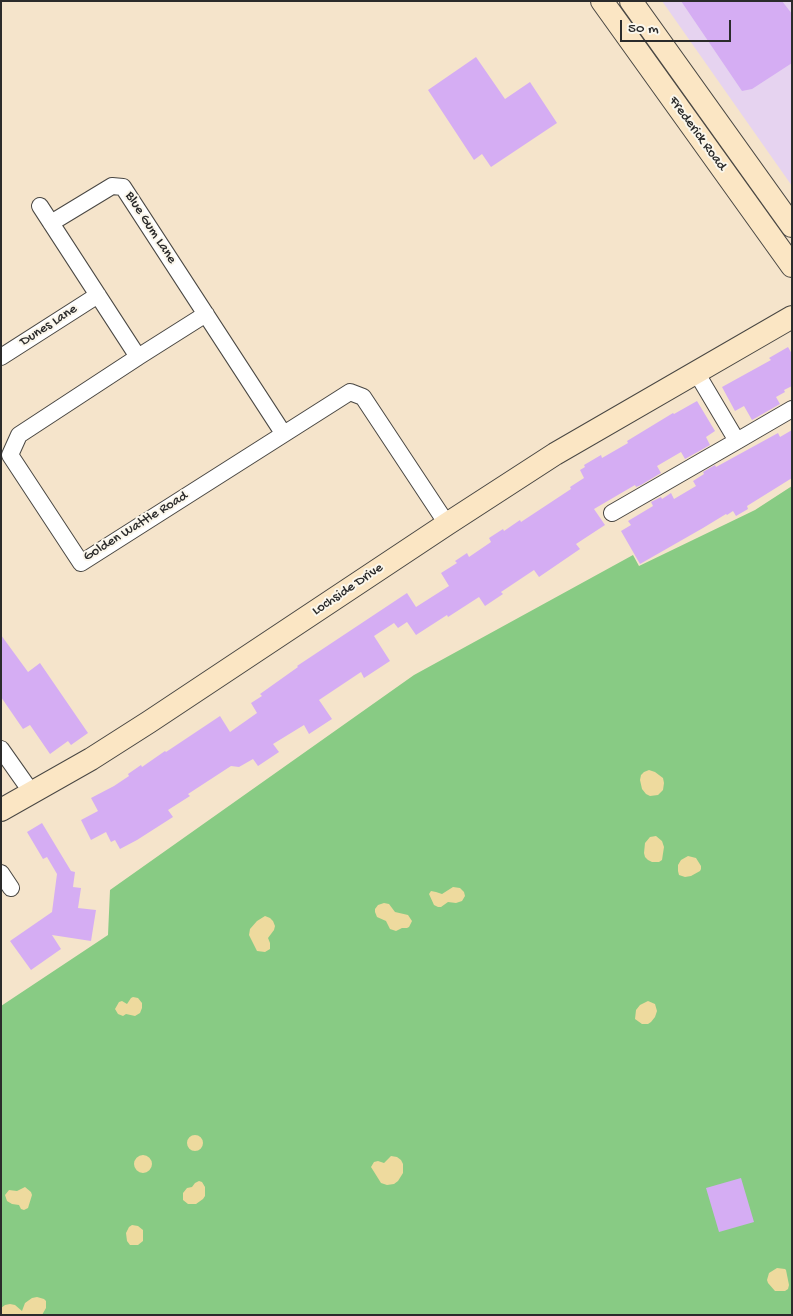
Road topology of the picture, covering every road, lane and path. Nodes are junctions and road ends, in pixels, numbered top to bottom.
1 (602, 1) edge
2 (631, 1) edge
3 (40, 206) dead end
4 (51, 224) junction
5 (792, 226) edge
6 (792, 266) edge
7 (98, 295) junction
8 (206, 314) junction
9 (792, 317) edge
10 (1, 357) edge
11 (138, 357) junction
12 (696, 372) junction
13 (792, 409) edge
14 (283, 433) junction
15 (737, 441) junction
16 (6, 449) edge
17 (612, 513) dead end
18 (447, 524) junction
19 (1, 749) edge
20 (32, 793) junction
21 (1, 810) edge
22 (1, 873) edge
23 (11, 888) dead end

1 - 6 street, Frederick Road
2 - 5 street, Frederick Road
3 - 4 street
4 - 7 street
4 - 8 street, Blue Gum Lane
7 - 10 street, Dunes Lane
7 - 11 street
8 - 11 street
8 - 14 street, Blue Gum Lane
9 - 12 street, Lochside Drive
11 - 16 street, Golden Wattle Road
12 - 15 street
12 - 18 street, Lochside Drive
13 - 15 street
14 - 16 street, Golden Wattle Road
14 - 18 street, Golden Wattle Road
15 - 17 street
18 - 20 street, Lochside Drive
19 - 20 street
20 - 21 street, Lochside Drive
22 - 23 street

